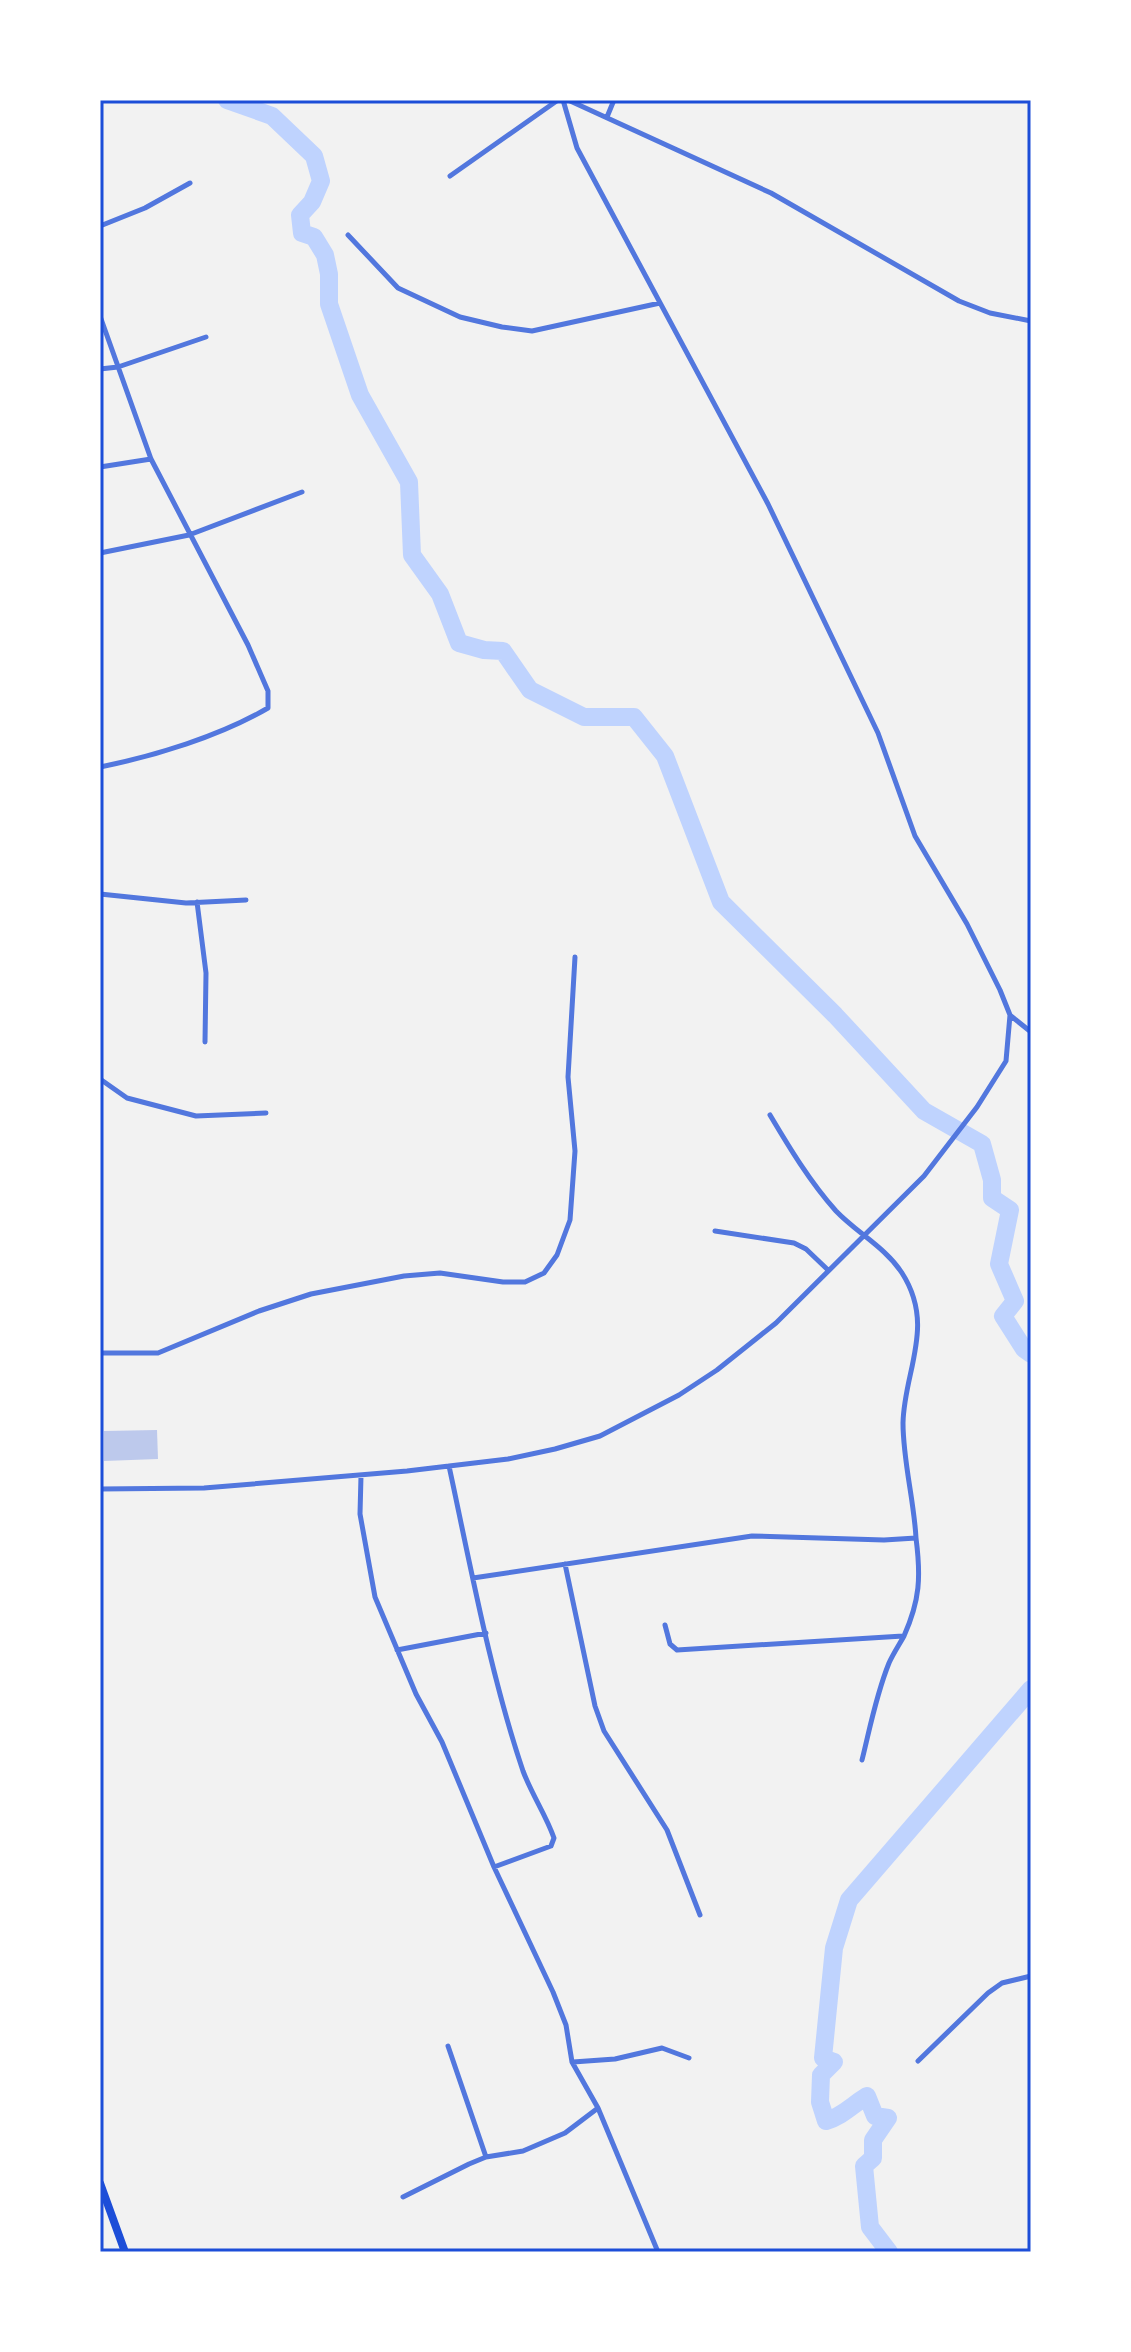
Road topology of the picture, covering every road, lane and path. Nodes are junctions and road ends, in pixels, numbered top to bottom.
1 (563, 100) edge
2 (614, 100) edge
3 (607, 117) junction
4 (450, 176) dead end
5 (190, 183) dead end
6 (100, 226) edge
7 (348, 235) dead end
8 (660, 303) junction
9 (100, 316) edge
10 (1031, 321) edge
11 (206, 337) dead end
12 (118, 367) junction
13 (100, 369) edge
14 (151, 459) junction
15 (100, 467) edge
16 (302, 492) dead end
17 (189, 535) junction
18 (100, 553) edge
19 (100, 767) edge
20 (100, 894) edge
21 (246, 900) dead end
22 (197, 902) junction
23 (575, 957) dead end
24 (1010, 1015) junction
25 (1031, 1032) edge
26 (205, 1042) dead end
27 (100, 1079) edge
28 (266, 1113) dead end
29 (770, 1115) dead end
30 (715, 1231) dead end
31 (865, 1236) junction
32 (828, 1270) junction
33 (100, 1353) edge
34 (449, 1466) junction
35 (361, 1476) junction
36 (100, 1489) edge
37 (916, 1538) junction
38 (565, 1564) junction
39 (473, 1578) junction
40 (665, 1625) dead end
41 (486, 1633) junction
42 (903, 1636) junction
43 (397, 1650) junction
44 (862, 1760) dead end
45 (494, 1867) junction
46 (700, 1915) dead end
47 (1031, 1976) edge
48 (448, 2046) dead end
49 (689, 2058) dead end
50 (918, 2061) dead end
51 (572, 2062) junction
52 (598, 2108) junction
53 (486, 2157) junction
54 (100, 2183) edge
55 (403, 2197) dead end
56 (125, 2252) edge
57 (658, 2252) edge

1 - 3 street
1 - 4 street
1 - 8 street
2 - 3 street
3 - 10 street
5 - 6 street
7 - 8 street
8 - 24 street
9 - 12 street
11 - 12 street
12 - 13 street
12 - 14 street
14 - 15 street
14 - 17 street
16 - 17 street
17 - 18 street
17 - 19 street
20 - 22 street
21 - 22 street
22 - 26 street
23 - 33 street
24 - 25 street
24 - 31 street
27 - 28 street
29 - 31 street
30 - 32 street
31 - 32 street
31 - 37 street
32 - 34 street
34 - 35 street
34 - 39 street
35 - 36 street
35 - 43 street
37 - 38 street
37 - 42 street
38 - 39 street
38 - 46 street
39 - 41 street
40 - 42 street
41 - 43 street
41 - 45 street
42 - 44 street
43 - 45 street
45 - 51 street
47 - 50 street
48 - 53 street
49 - 51 street
51 - 52 street
52 - 53 street
52 - 57 street
53 - 55 street
54 - 56 main road

